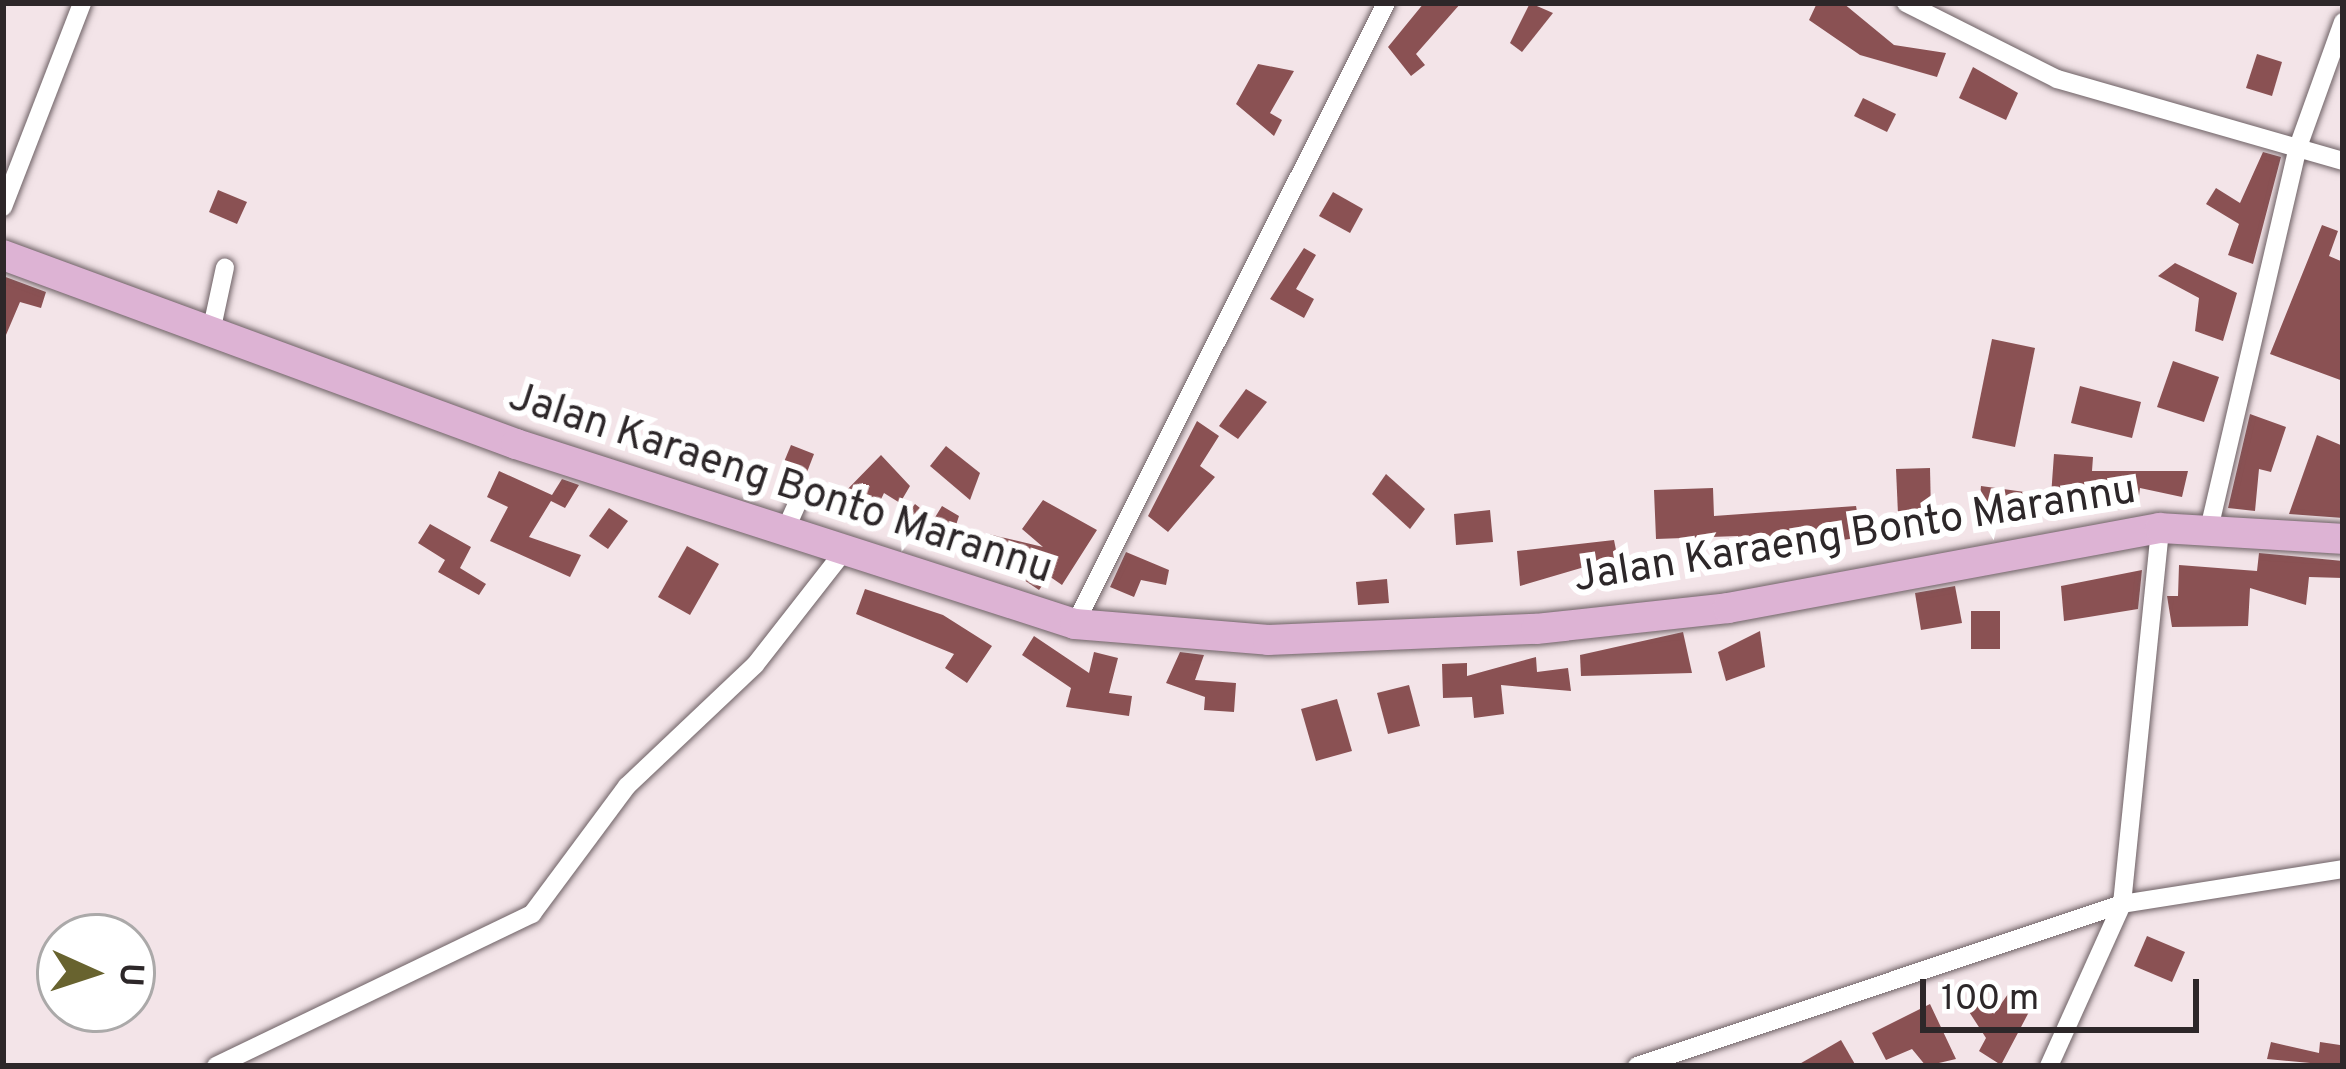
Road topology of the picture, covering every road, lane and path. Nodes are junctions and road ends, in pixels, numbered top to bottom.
1 (82, 3) edge
2 (1386, 3) edge
3 (1906, 3) edge
4 (2343, 22) edge
5 (2298, 146) junction
6 (2343, 161) edge
7 (3, 207) edge
8 (3, 255) edge
9 (225, 267) dead end
10 (211, 332) junction
11 (802, 494) dead end
12 (2160, 528) junction
13 (2209, 529) junction
14 (783, 536) junction
15 (2343, 539) edge
16 (841, 555) junction
17 (1075, 624) junction
18 (2343, 869) edge
19 (2122, 904) junction
20 (216, 1066) edge
21 (1637, 1066) edge
22 (2049, 1066) edge

1 - 7 street
2 - 17 street
3 - 5 street
4 - 5 street
5 - 6 street
5 - 13 street
8 - 10 main road, Jalan Karaeng Bonto Marannu
9 - 10 street
10 - 14 main road, Jalan Karaeng Bonto Marannu
11 - 14 street
12 - 13 main road, Jalan Karaeng Bonto Marannu
12 - 17 main road, Jalan Karaeng Bonto Marannu
12 - 19 street
13 - 15 main road, Jalan Karaeng Bonto Marannu
14 - 16 main road, Jalan Karaeng Bonto Marannu
16 - 17 main road, Jalan Karaeng Bonto Marannu
16 - 20 street
18 - 19 street
19 - 21 street
19 - 22 street

